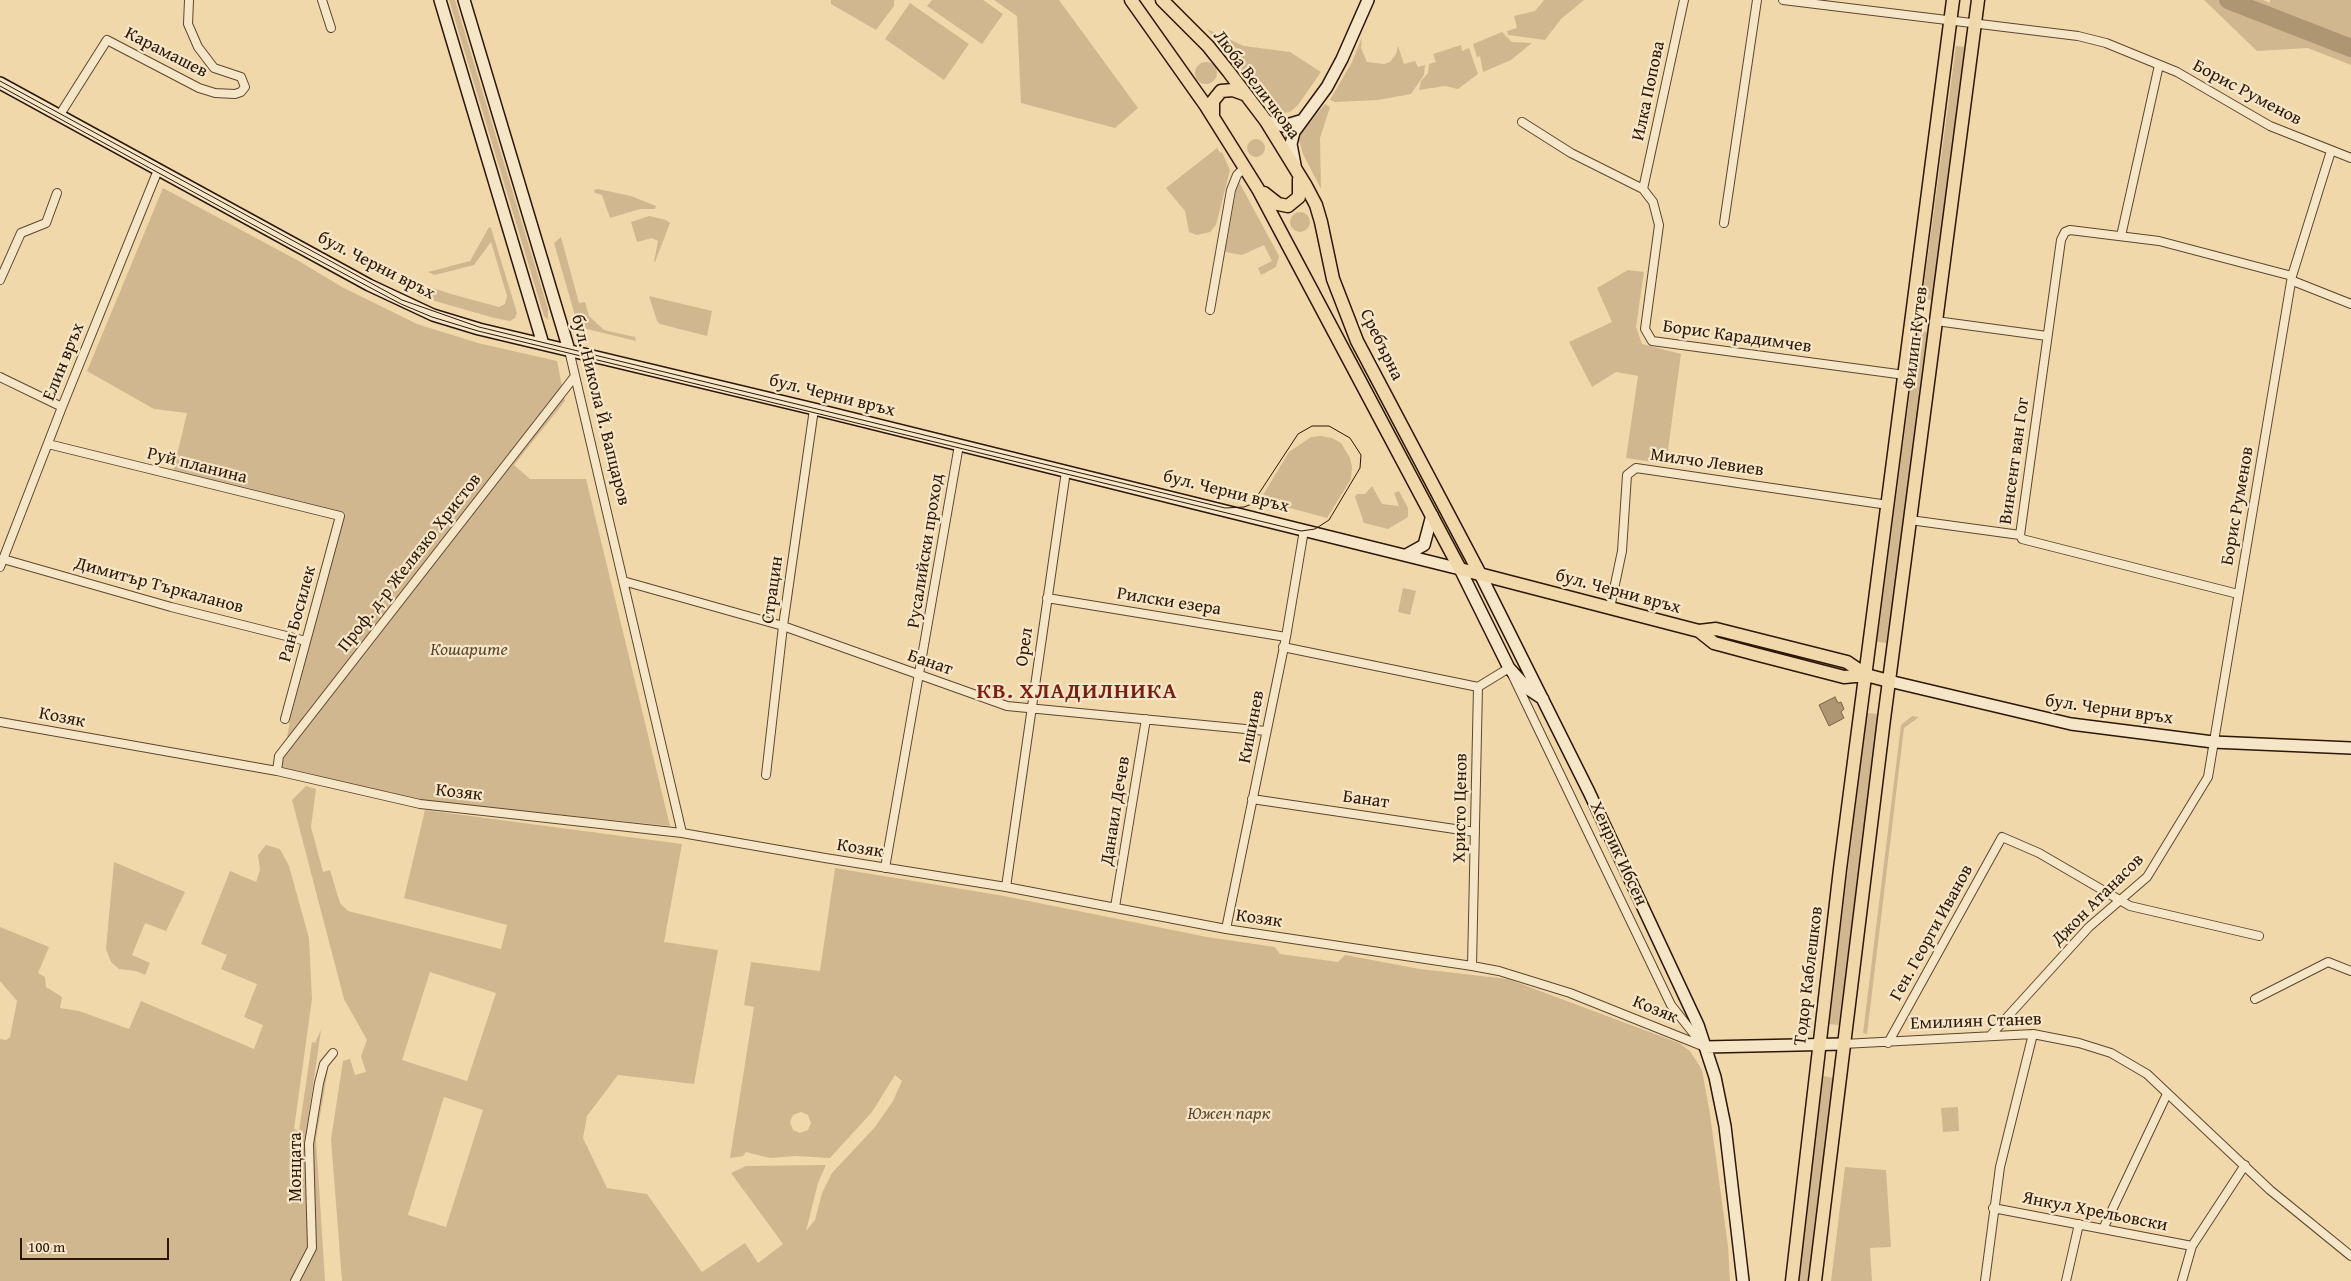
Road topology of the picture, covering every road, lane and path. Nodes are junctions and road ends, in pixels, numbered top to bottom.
1 (189, 0) edge
2 (322, 0) edge
3 (440, 0) edge
4 (464, 0) edge
5 (1131, 0) edge
6 (1162, 0) edge
7 (1368, 0) edge
8 (1684, 0) edge
9 (1757, 0) edge
10 (1784, 0) edge
11 (1953, 0) edge
12 (1978, 0) edge
13 (1951, 21) junction
14 (1975, 24) junction
15 (331, 28) dead end
16 (2159, 64) junction
17 (0, 83) edge
18 (1244, 94) junction
19 (59, 116) junction
20 (1213, 116) junction
21 (1266, 121) junction
22 (1300, 121) junction
23 (1522, 122) dead end
24 (2331, 152) junction
25 (2351, 158) edge
26 (1245, 167) junction
27 (158, 170) junction
28 (1297, 171) junction
29 (1258, 189) junction
30 (1643, 189) junction
31 (57, 193) dead end
32 (1724, 223) dead end
33 (2121, 236) junction
34 (2292, 278) junction
35 (0, 280) edge
36 (2351, 304) edge
37 (1210, 310) dead end
38 (1936, 321) junction
39 (2047, 336) junction
40 (544, 344) junction
41 (569, 350) junction
42 (1905, 375) junction
43 (575, 376) junction
44 (0, 377) edge
45 (62, 407) junction
46 (814, 409) junction
47 (48, 444) junction
48 (959, 445) junction
49 (1066, 471) junction
50 (1888, 505) junction
51 (1432, 515) junction
52 (340, 516) joint
53 (1910, 520) junction
54 (1304, 530) junction
55 (2020, 535) junction
56 (1406, 555) junction
57 (3, 559) junction
58 (0, 567) edge
59 (1460, 569) junction
60 (1480, 574) junction
61 (623, 581) junction
62 (2238, 594) junction
63 (1047, 598) junction
64 (1610, 608) junction
65 (783, 626) junction
66 (1286, 637) junction
67 (306, 641) junction
68 (1283, 647) junction
69 (1509, 668) junction
70 (1866, 675) junction
71 (920, 676) junction
72 (1889, 681) junction
73 (1478, 687) junction
74 (1543, 699) junction
75 (1032, 709) junction
76 (285, 719) dead end
77 (1146, 719) junction
78 (1, 724) edge
79 (1266, 731) junction
80 (2212, 742) junction
81 (2351, 748) edge
82 (277, 772) junction
83 (766, 775) dead end
84 (1252, 799) junction
85 (682, 832) junction
86 (1476, 832) junction
87 (885, 868) junction
88 (1006, 887) junction
89 (2120, 899) junction
90 (1115, 907) junction
91 (1226, 929) junction
92 (2260, 936) dead end
93 (1472, 966) junction
94 (2351, 971) edge
95 (2255, 1000) dead end
96 (2033, 1034) junction
97 (1990, 1036) junction
98 (1888, 1043) junction
99 (1819, 1044) junction
100 (1843, 1044) junction
101 (1705, 1047) junction
102 (333, 1053) dead end
103 (2167, 1094) junction
104 (2245, 1165) junction
105 (1993, 1208) junction
106 (2079, 1224) junction
107 (2103, 1228) junction
108 (2192, 1246) junction
109 (2351, 1256) edge
110 (294, 1281) edge
111 (1743, 1281) edge
112 (1792, 1281) edge
113 (1815, 1281) edge
114 (1985, 1281) edge
115 (2066, 1281) edge
116 (2182, 1281) edge

1 - 19 street, Карамашев
2 - 15 street
3 - 40 main road
4 - 41 main road, бул. Никола Й. Вапцаров
5 - 20 main road, Сребърна
6 - 18 main road, Люба Величкова
7 - 22 main road, Сребърна
8 - 30 street, Илка Попова
9 - 32 street
10 - 13 street, Борис Руменов
11 - 13 main road, Филип Кутев
12 - 14 main road, Филип Кутев
13 - 14 street, Борис Руменов
13 - 42 main road, Филип Кутев
14 - 16 street, Борис Руменов
14 - 38 main road, Филип Кутев
16 - 24 street, Борис Руменов
16 - 33 street
17 - 19 main road, бул. Черни връх
18 - 20 main road
18 - 21 main road, Люба Величкова
19 - 27 main road, бул. Черни връх
20 - 26 main road, Сребърна
21 - 22 main road
21 - 28 main road, Люба Величкова
22 - 28 main road, Сребърна
23 - 30 street
24 - 25 street, Борис Руменов
24 - 34 street, Борис Руменов
26 - 29 main road, Сребърна
26 - 37 street
27 - 40 main road, бул. Черни връх
27 - 45 street, Елин връх
28 - 29 main road
28 - 60 main road, Сребърна
29 - 51 main road, Сребърна
30 - 42 street, Борис Карадимчев
31 - 35 street
33 - 34 street
33 - 39 street, Винсент ван Гог
34 - 36 street
34 - 62 street, Борис Руменов
38 - 39 street
38 - 53 main road, Филип Кутев
39 - 55 street, Винсент ван Гог
40 - 41 main road, бул. Черни връх
41 - 43 street, бул. Никола Й. Вапцаров
41 - 46 main road, бул. Черни връх
42 - 50 main road, Филип Кутев
43 - 61 street, бул. Никола Й. Вапцаров
43 - 82 street, Проф. д-р Желязко Христов
44 - 45 street
45 - 47 street, Елин връх
46 - 48 main road, бул. Черни връх
46 - 65 street, Страцин
47 - 52 street, Руй планина
47 - 57 street, Елин връх
48 - 49 main road, бул. Черни връх
48 - 71 street, Русалийски проход
49 - 54 main road, бул. Черни връх
49 - 63 street, Орел
50 - 64 street, Милчо Левиев
50 - 70 main road, Филип Кутев
51 - 56 main road
51 - 59 main road, Сребърна
52 - 67 street, Ран Босилек
53 - 55 street
53 - 72 main road, Филип Кутев
54 - 56 main road, бул. Черни връх
54 - 66 street, Кишинев
55 - 62 street, Винсент ван Гог
56 - 59 main road, бул. Черни връх
57 - 58 street, Елин връх
57 - 67 street, Димитър Търкаланов
59 - 60 main road, бул. Черни връх
59 - 69 main road, Хенрик Ибсен
60 - 64 main road, бул. Черни връх
60 - 74 main road, Хенрик Ибсен
61 - 65 street, Банат
61 - 85 street, бул. Никола Й. Вапцаров
62 - 80 street, Борис Руменов
63 - 66 street, Рилски езера
63 - 75 street, Орел
64 - 70 main road, бул. Черни връх
65 - 71 street, Банат
65 - 83 street, Страцин
66 - 68 street, Кишинев
67 - 76 street, Ран Босилек
68 - 73 street
68 - 79 street, Кишинев
69 - 73 street
69 - 74 main road, Хенрик Ибсен
69 - 101 street, Хенрик Ибсен
70 - 72 main road, бул. Черни връх
70 - 99 main road, Тодор Каблешков
71 - 75 street, Банат
71 - 87 street, Русалийски проход
72 - 80 main road, бул. Черни връх
72 - 100 main road
73 - 86 street, Христо Ценов
74 - 101 main road, Хенрик Ибсен
75 - 77 street, Банат
75 - 88 street, Орел
77 - 79 street, Банат
77 - 90 street, Данаил Дечев
78 - 82 street, Козяк
79 - 84 street, Кишинев
80 - 81 main road, бул. Черни връх
80 - 89 street, Джон Атанасов
82 - 85 street, Козяк
84 - 86 street, Банат
84 - 91 street, Кишинев
85 - 87 street, Козяк
86 - 93 street, Христо Ценов
87 - 88 street, Козяк
88 - 90 street, Козяк
89 - 92 street
89 - 97 street, Джон Атанасов
89 - 98 street, Ген. Георги Иванов
90 - 91 street, Козяк
91 - 93 street, Козяк
93 - 101 street, Козяк
94 - 95 street
96 - 97 street, Емилиян Станев
96 - 103 street, Емилиян Станев
96 - 105 street
97 - 98 street, Емилиян Станев
98 - 100 street, Емилиян Станев
99 - 100 main road, Емилиян Станев
99 - 101 main road, Емилиян Станев
99 - 112 main road, Тодор Каблешков
100 - 113 main road
101 - 111 main road, Хенрик Ибсен
102 - 110 street, Монцата
103 - 104 street, Емилиян Станев
103 - 107 street
104 - 108 street
104 - 109 street, Емилиян Станев
105 - 106 street, Янкул Хрельовски
105 - 114 street
106 - 107 street, Янкул Хрельовски
106 - 115 street
107 - 108 street, Янкул Хрельовски
108 - 116 street

